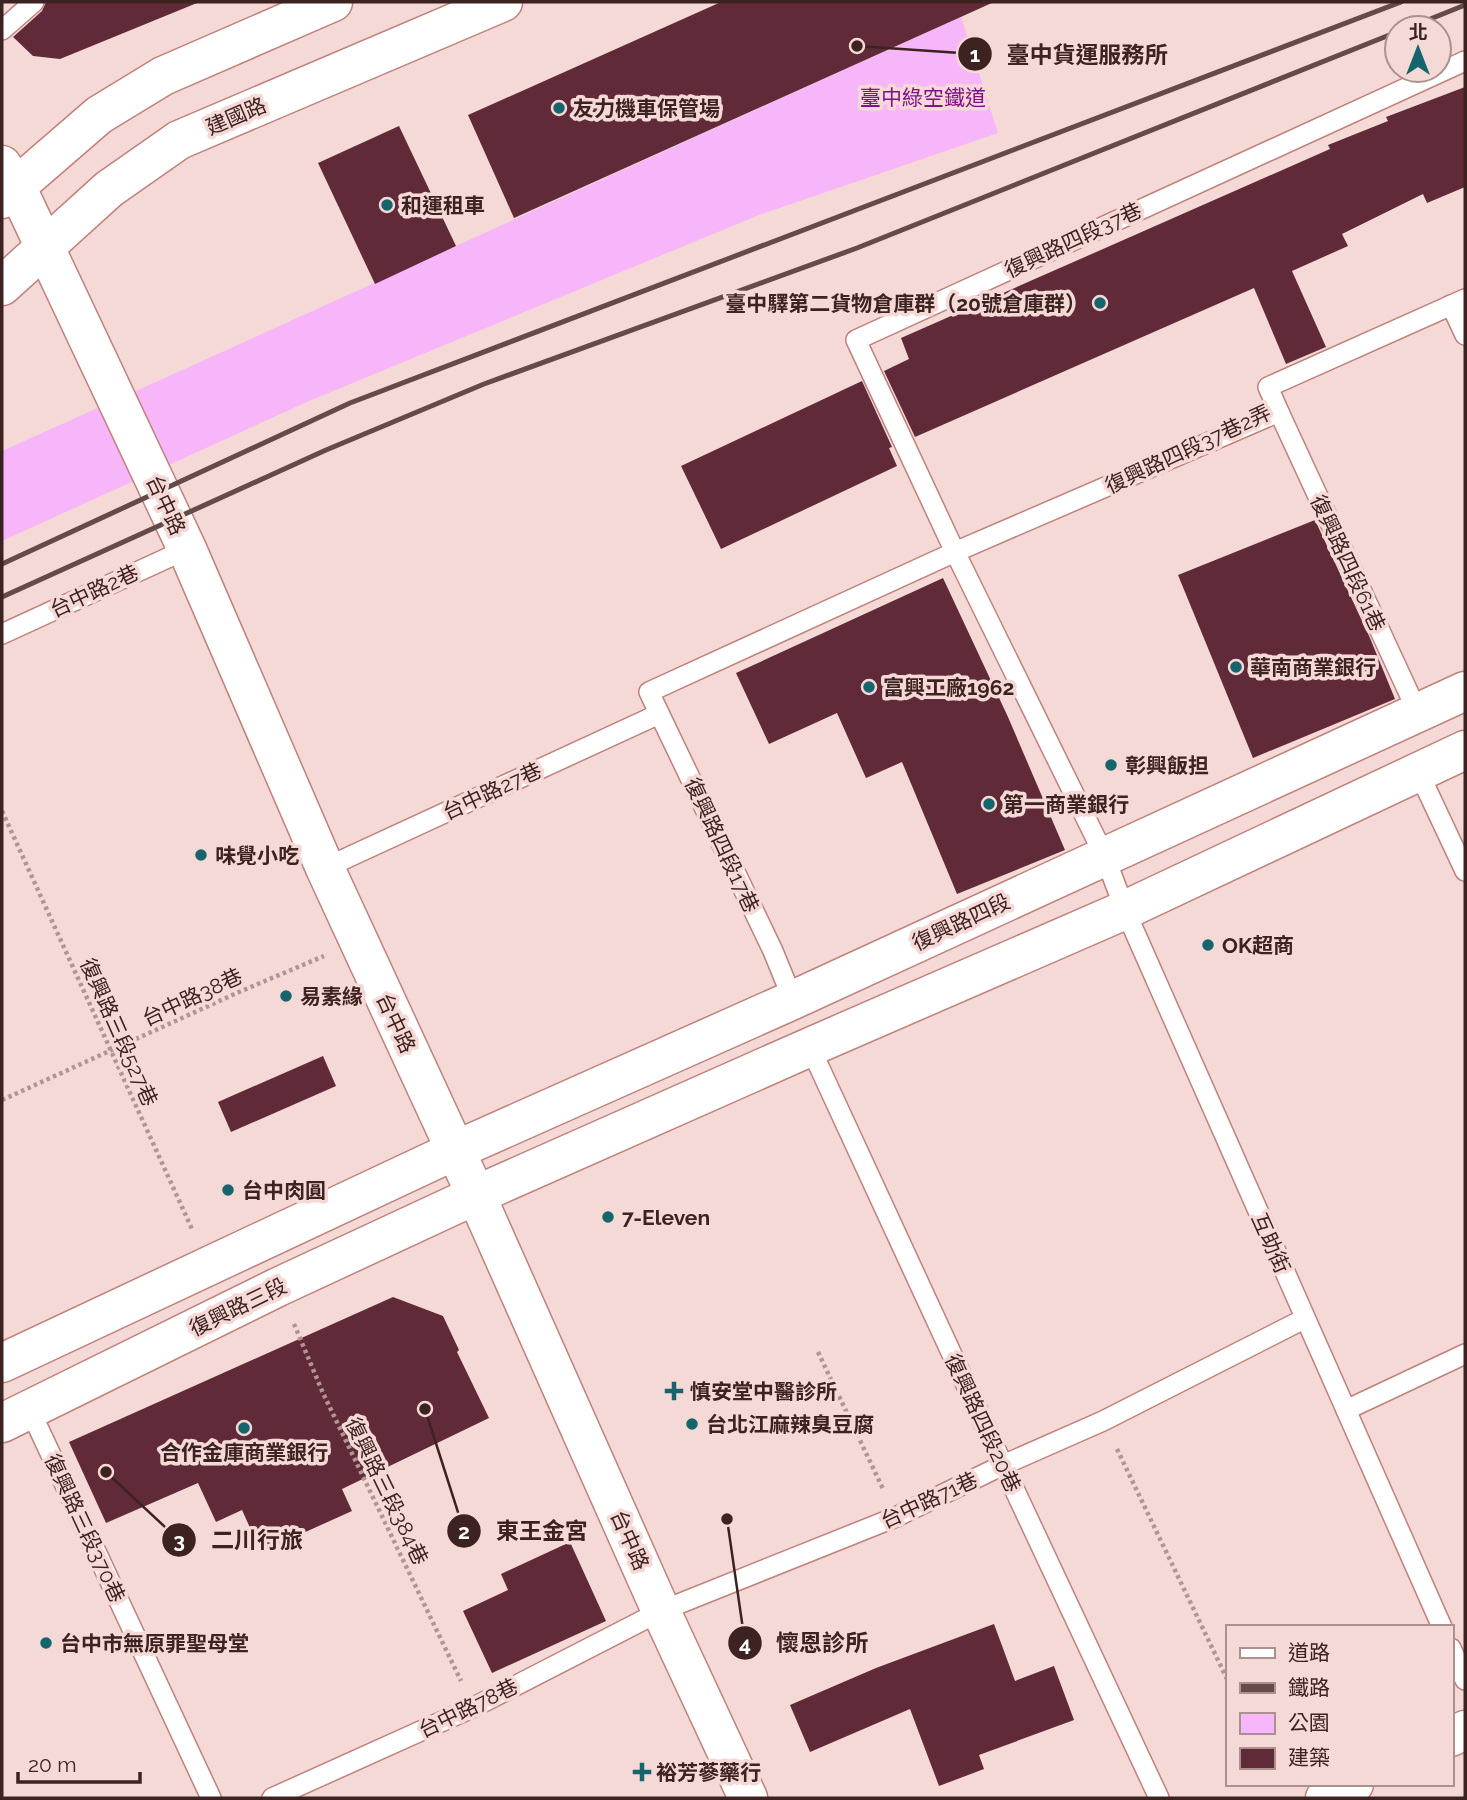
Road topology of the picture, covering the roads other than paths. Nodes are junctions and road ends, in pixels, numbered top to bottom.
1 (34, 2) edge
2 (503, 2) edge
3 (310, 6) edge
4 (2, 30) edge
5 (1465, 61) edge
6 (6, 183) edge
7 (45, 247) junction
8 (2, 286) edge
9 (1458, 302) edge
10 (1465, 335) edge
11 (1279, 412) junction
12 (187, 549) junction
13 (954, 552) junction
14 (2, 634) edge
15 (1465, 691) edge
16 (659, 713) junction
17 (1418, 713) junction
18 (1465, 750) edge
19 (1418, 771) junction
20 (1105, 857) junction
21 (325, 868) junction
22 (1465, 872) edge
23 (1125, 910) junction
24 (793, 1000) junction
25 (810, 1047) junction
26 (456, 1150) junction
27 (476, 1195) junction
28 (1304, 1319) junction
29 (1465, 1354) edge
30 (2, 1363) edge
31 (1346, 1410) junction
32 (16, 1417) edge
33 (1003, 1465) junction
34 (661, 1611) junction
35 (1441, 1625) edge
36 (1453, 1653) edge
37 (1465, 1680) edge
38 (1350, 1786) edge
39 (211, 1798) edge
40 (272, 1798) edge
41 (748, 1798) edge
42 (1159, 1798) edge
43 (1325, 1798) edge

1 - 4 lane
2 - 7 main road, 建國路
3 - 6 main road
5 - 13 lane, 復興路四段37巷
6 - 7 main road, 台中路
7 - 8 main road, 建國路
7 - 12 main road, 台中路
9 - 10 lane
9 - 11 lane, 復興路四段37巷2弄
11 - 13 lane, 復興路四段37巷2弄
11 - 17 lane, 復興路四段61巷
12 - 14 lane, 台中路2巷
12 - 21 main road, 台中路
13 - 16 lane, 復興路四段17巷
13 - 20 lane, 復興路四段37巷
15 - 17 main road, 復興路四段
16 - 21 lane, 台中路27巷
16 - 24 lane, 復興路四段17巷
17 - 20 main road, 復興路四段
18 - 19 main road
19 - 22 lane
19 - 23 main road
20 - 23 lane, 互助街
20 - 24 main road, 復興路四段
21 - 26 main road, 台中路
23 - 25 main road
23 - 28 lane, 互助街
24 - 26 main road, 復興路四段
25 - 27 main road
25 - 33 lane, 復興路四段20巷
26 - 27 main road, 台中路
26 - 30 main road
27 - 32 main road, 復興路三段
27 - 34 main road, 台中路
28 - 31 lane, 互助街
28 - 33 lane, 台中路71巷
29 - 31 lane
31 - 35 lane, 互助街
32 - 39 lane, 復興路三段370巷
33 - 34 lane, 台中路71巷
33 - 42 lane, 復興路四段20巷
34 - 40 lane, 台中路78巷
34 - 41 main road, 台中路
36 - 37 lane
38 - 43 main road

